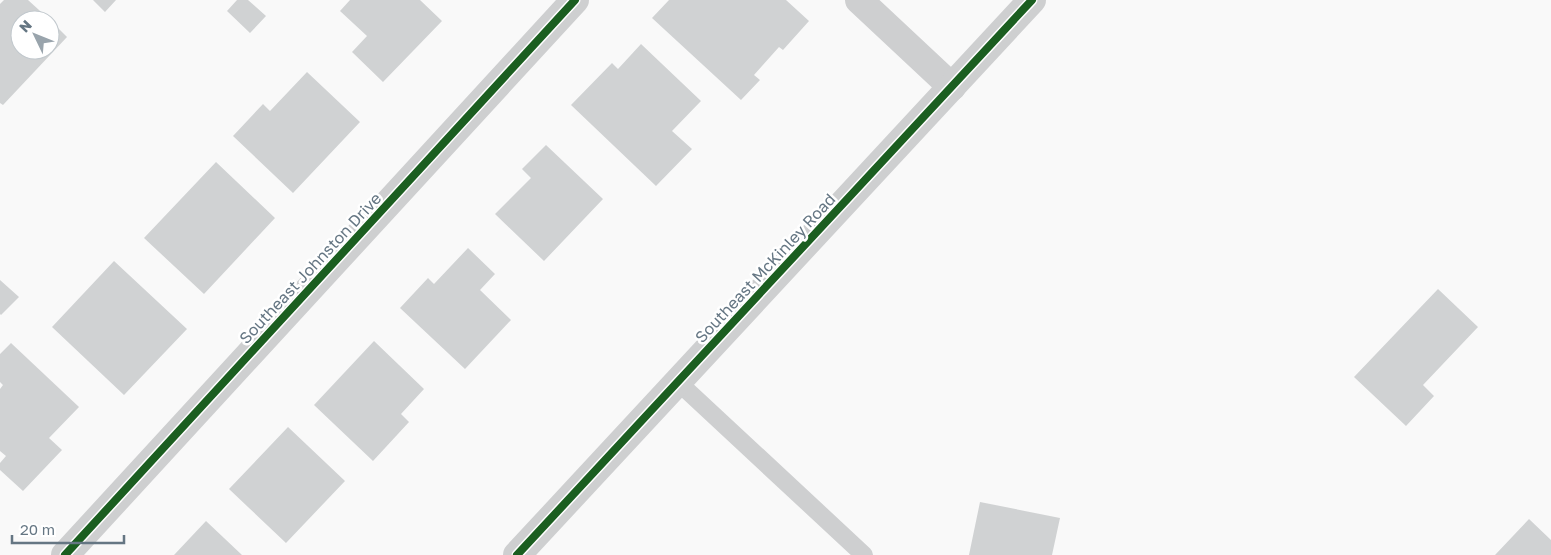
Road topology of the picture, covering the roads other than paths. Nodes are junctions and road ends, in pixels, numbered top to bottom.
1 (575, 0) edge
2 (859, 0) edge
3 (1032, 0) edge
4 (952, 87) junction
5 (678, 382) junction
6 (65, 555) edge
7 (517, 555) edge
8 (864, 555) edge

1 - 6 street, Southeast Johnston Drive
2 - 4 street
3 - 4 street, Southeast McKinley Road
4 - 5 street, Southeast McKinley Road
5 - 7 street, Southeast McKinley Road
5 - 8 lane

